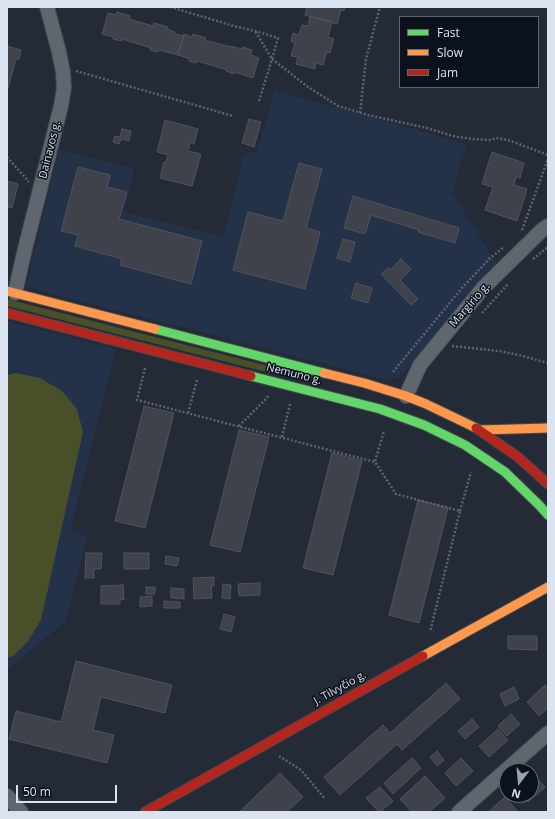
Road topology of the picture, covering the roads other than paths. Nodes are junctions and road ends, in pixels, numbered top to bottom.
1 (47, 7) edge
2 (548, 226) edge
3 (11, 292) edge
4 (7, 313) edge
5 (406, 396) junction
6 (548, 428) edge
7 (480, 430) junction
8 (548, 484) edge
9 (548, 515) edge
10 (548, 587) edge
11 (548, 733) edge
12 (7, 796) edge
13 (21, 812) edge
14 (145, 812) edge
15 (458, 812) edge

1 - 3 street, Dainavos g.
2 - 5 street, Margirio g.
3 - 5 main road, Nemuno g.
4 - 9 main road, Nemuno g.
5 - 7 main road, Nemuno g.
6 - 7 main road
7 - 8 main road, Nemuno g.
10 - 14 main road, J. Tilvyčio g.
11 - 15 street
12 - 13 street

